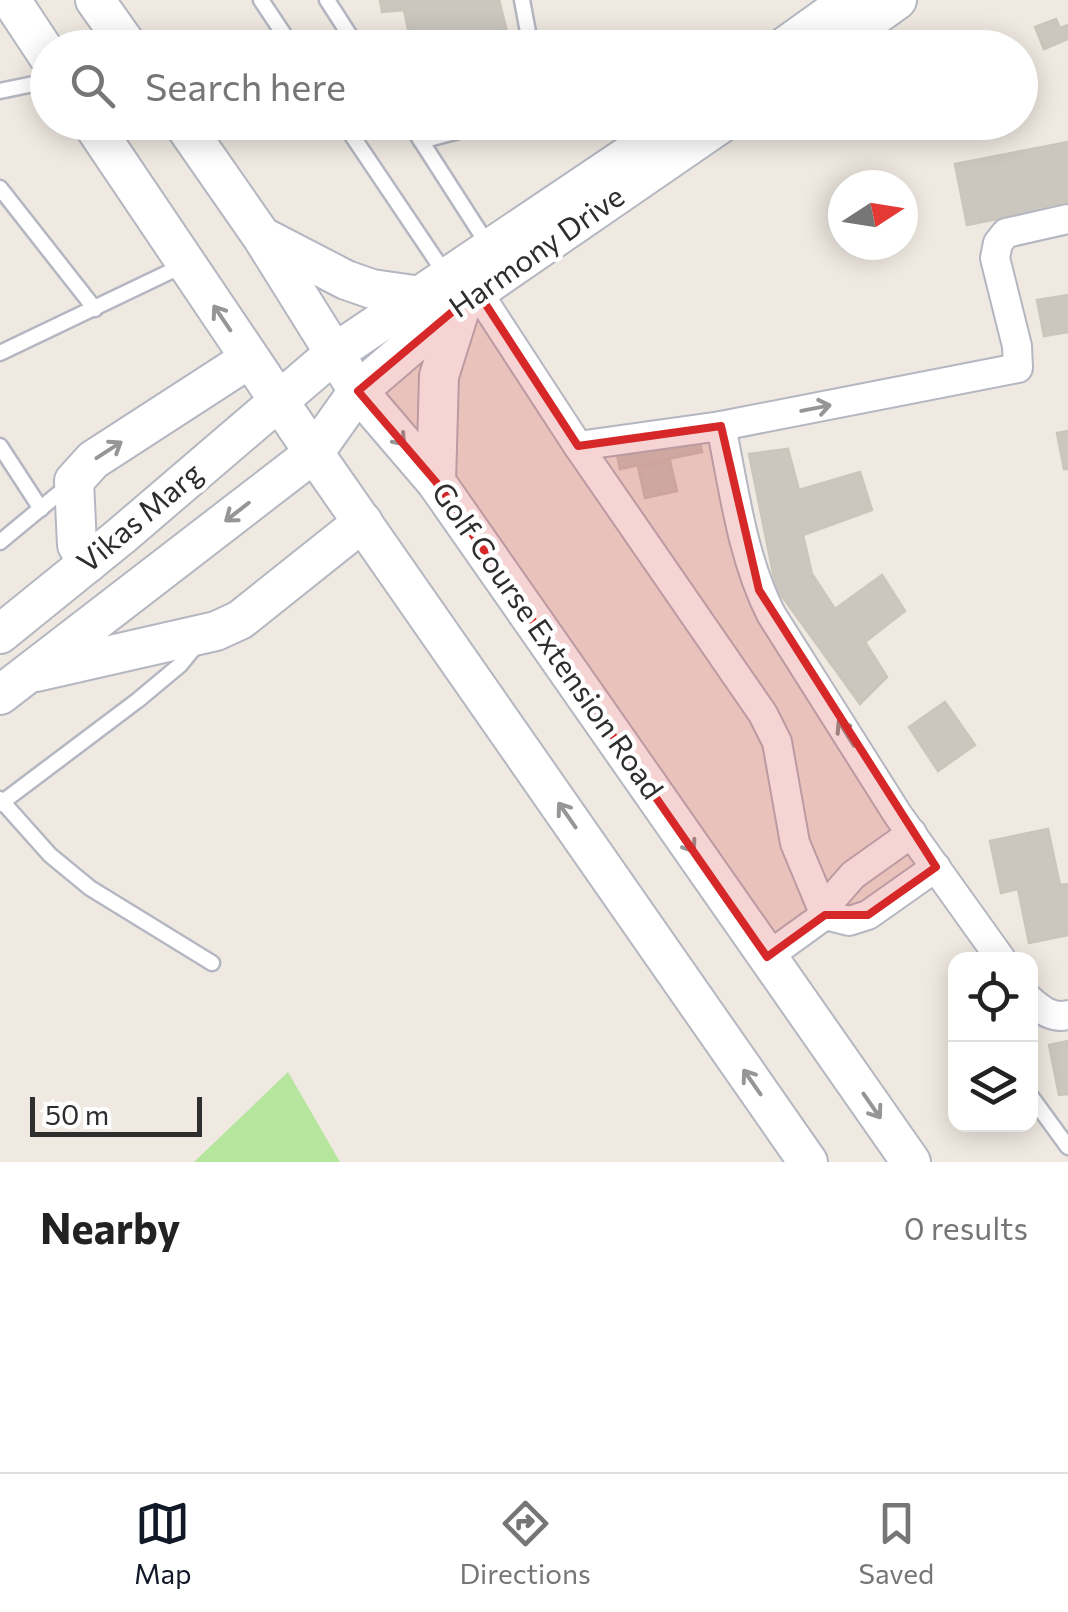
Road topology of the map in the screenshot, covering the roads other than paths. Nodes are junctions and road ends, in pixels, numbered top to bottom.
1 (95, 0) edge
2 (261, 0) edge
3 (327, 0) edge
4 (522, 0) edge
5 (850, 0) edge
6 (897, 0) edge
7 (10, 9) edge
8 (116, 30) edge
9 (281, 30) edge
10 (346, 30) edge
11 (528, 30) edge
12 (808, 30) edge
13 (855, 30) edge
14 (30, 34) edge
15 (30, 84) edge
16 (0, 91) edge
17 (103, 140) edge
18 (195, 140) edge
19 (355, 140) edge
20 (425, 140) edge
21 (652, 140) edge
22 (695, 140) edge
23 (421, 141) joint
24 (0, 188) edge
25 (1068, 219) edge
26 (262, 237) junction
27 (491, 250) junction
28 (186, 264) junction
29 (452, 291) junction
30 (95, 309) junction
31 (336, 352) junction
32 (0, 353) edge
33 (250, 359) junction
34 (358, 390) junction
35 (279, 400) junction
36 (720, 426) junction
37 (0, 446) edge
38 (578, 446) junction
39 (314, 453) junction
40 (74, 482) junction
41 (436, 482) junction
42 (41, 509) junction
43 (363, 522) junction
44 (0, 542) edge
45 (88, 563) junction
46 (0, 634) edge
47 (204, 634) junction
48 (13, 685) edge
49 (1, 802) edge
50 (905, 824) junction
51 (936, 867) junction
52 (825, 915) junction
53 (996, 952) edge
54 (767, 957) junction
55 (212, 963) dead end
56 (1038, 1006) edge
57 (1068, 1015) edge
58 (1038, 1106) edge
59 (1068, 1146) edge
60 (808, 1162) edge
61 (910, 1162) edge

1 - 8 main road
2 - 9 lane
3 - 10 lane
4 - 11 lane
5 - 12 main road
6 - 13 main road
7 - 14 main road
15 - 16 lane
17 - 28 main road
18 - 26 main road, Golf Course Extension Road
19 - 29 lane
20 - 23 lane
21 - 27 main road, Harmony Drive
22 - 29 main road, Harmony Drive
23 - 27 lane
24 - 30 lane
36 -> 25 street
26 - 29 main road
26 - 31 main road, Golf Course Extension Road
27 - 29 main road, Harmony Drive
28 - 30 lane
33 -> 28 main road
29 - 31 main road, Harmony Drive
29 - 34 main road, Harmony Drive
29 - 38 street
29 - 41 main road
30 - 32 lane
31 - 34 main road, Golf Course Extension Road
31 - 35 main road, Harmony Drive
33 - 35 main road
40 -> 33 main road
34 - 39 main road, Harmony Drive
34 -> 41 main road, Golf Course Extension Road
35 - 39 main road
35 - 45 main road, Vikas Marg
36 - 38 street
50 -> 36 street
37 - 42 lane
38 - 52 street
39 - 43 main road
39 -> 48 main road, Harmony Drive
40 - 42 lane
40 - 45 main road
41 -> 54 main road, Golf Course Extension Road
42 - 44 lane
43 - 47 main road
60 -> 43 main road
45 - 46 main road, Vikas Marg
47 - 48 main road
47 - 49 lane
49 - 55 lane
50 - 51 street
50 - 52 street
51 - 52 street
51 - 53 street
52 - 54 street
54 -> 61 main road, Golf Course Extension Road
56 - 57 street
58 - 59 lane

